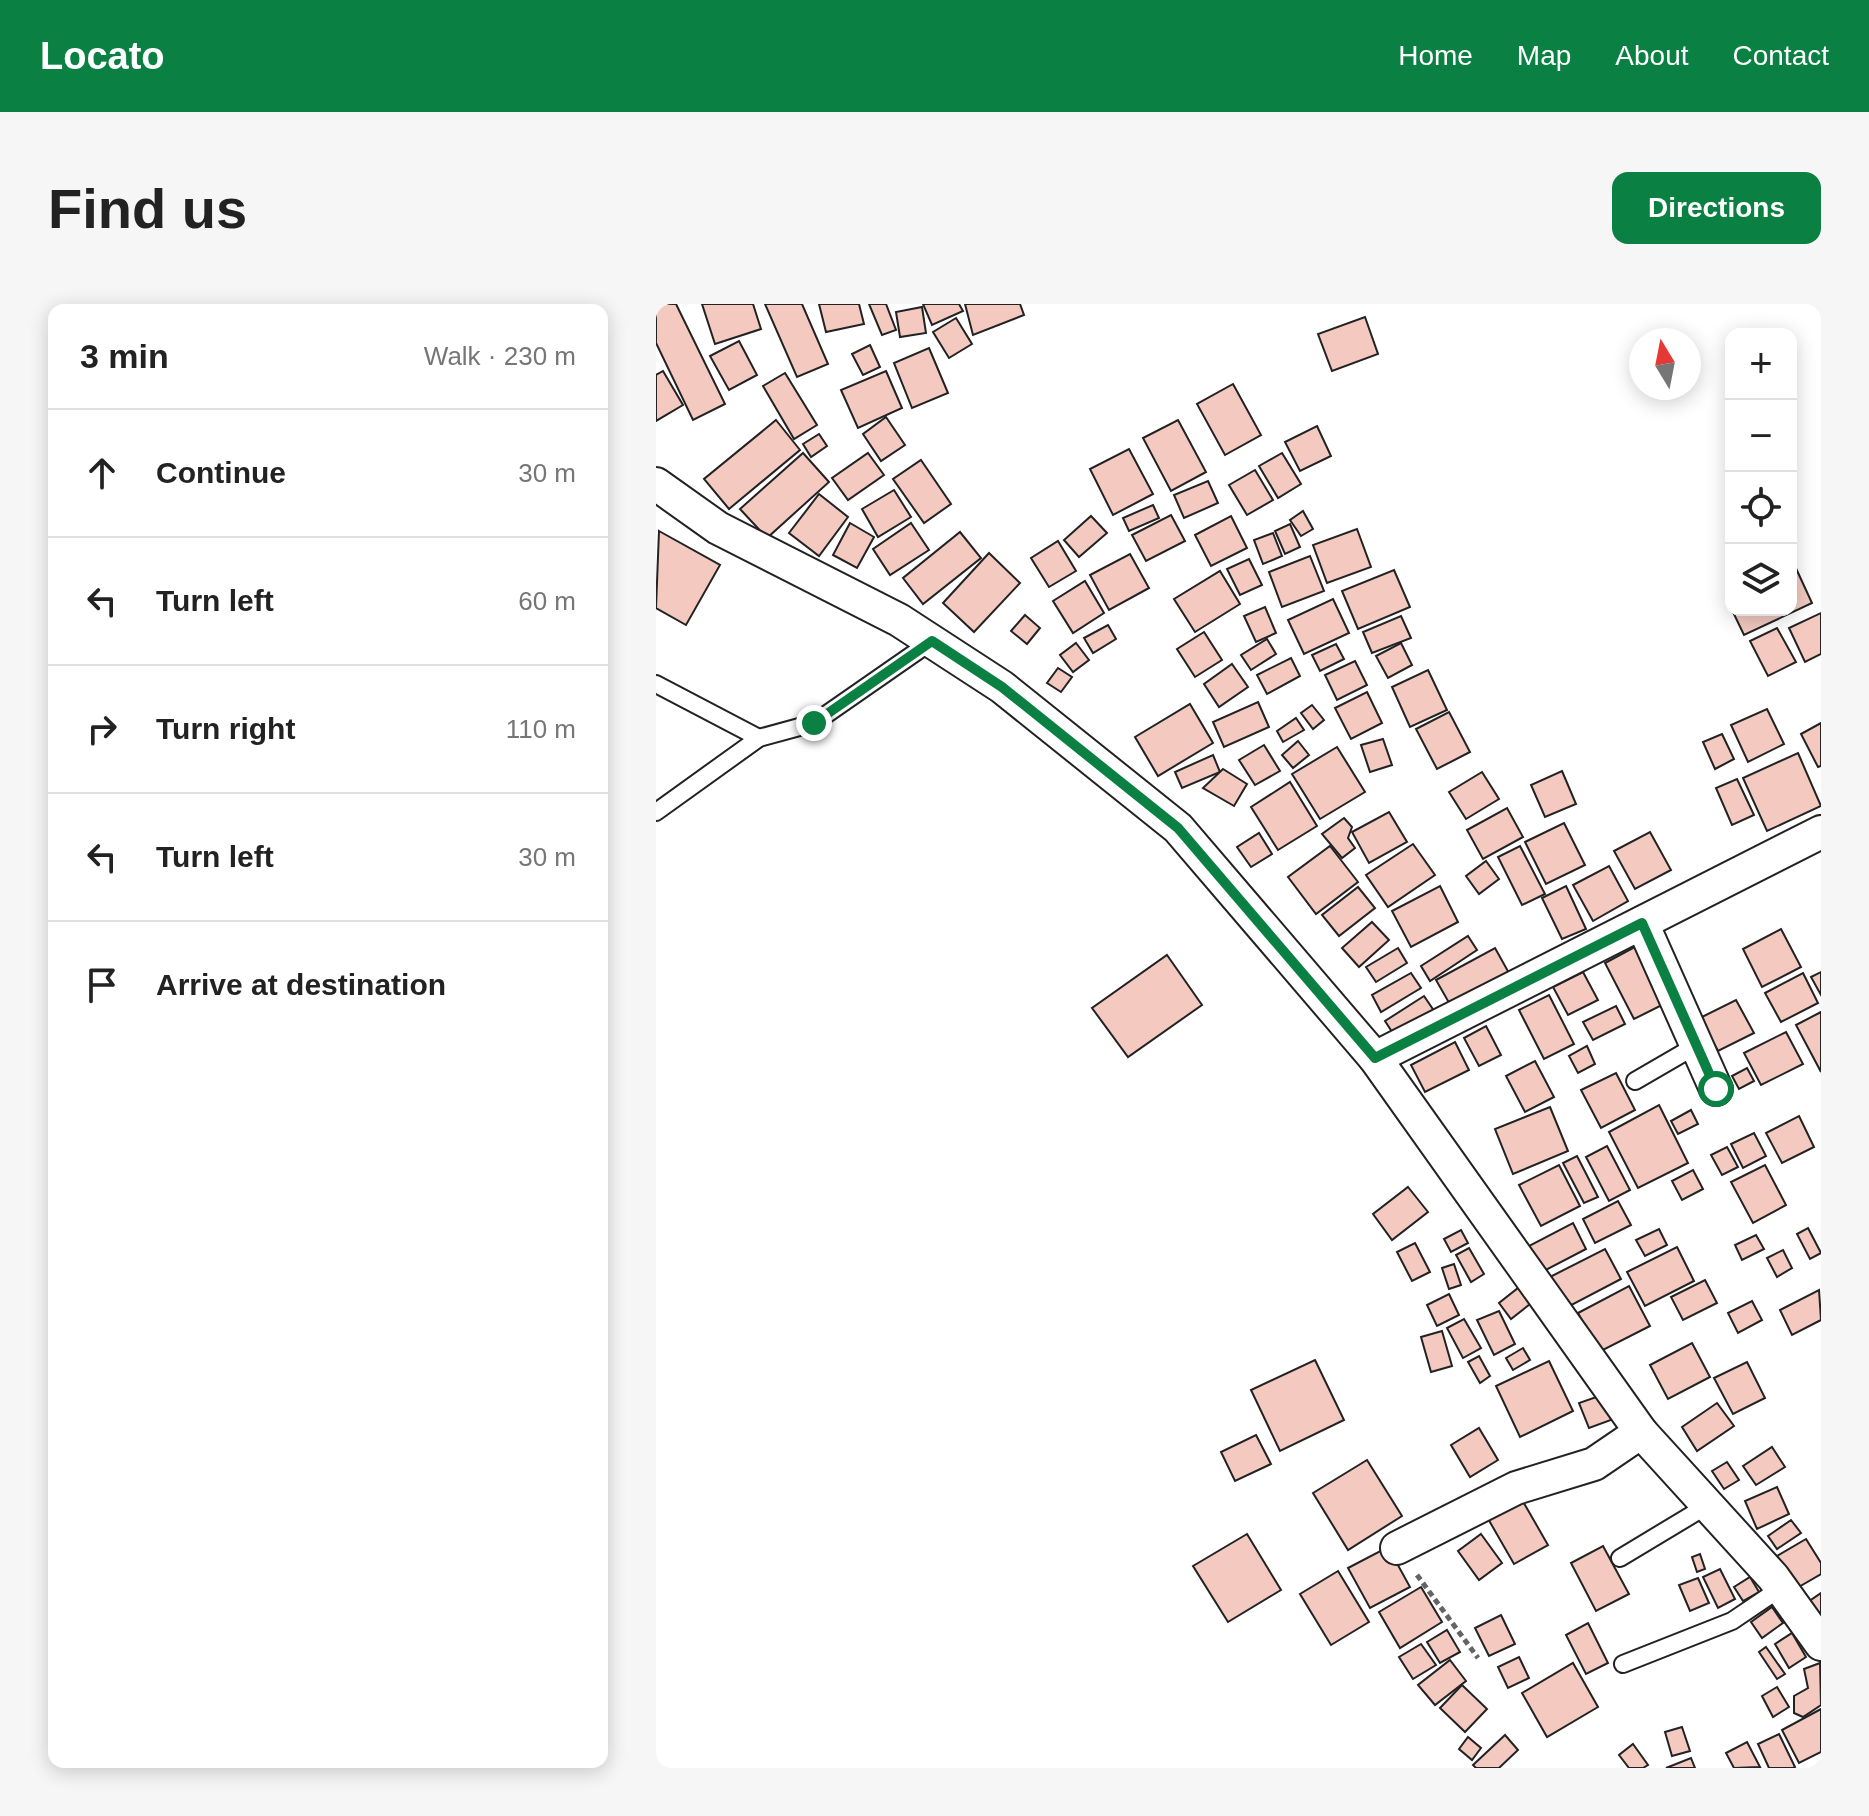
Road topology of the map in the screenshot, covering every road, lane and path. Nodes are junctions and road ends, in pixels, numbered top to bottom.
1 (656, 484) edge
2 (932, 641) junction
3 (656, 684) edge
4 (759, 738) junction
5 (656, 812) edge
6 (1821, 832) edge
7 (1642, 923) junction
8 (1697, 1045) junction
9 (1375, 1058) junction
10 (1635, 1081) dead end
11 (1716, 1089) dead end
12 (1641, 1432) junction
13 (1708, 1505) junction
14 (1397, 1548) joint
15 (1620, 1558) dead end
16 (1781, 1588) junction
17 (1821, 1644) edge
18 (1478, 1658) dead end
19 (1623, 1664) dead end

1 - 2 street
2 - 4 lane
2 - 9 street
3 - 4 lane
4 - 5 lane
6 - 7 street
7 - 8 street
7 - 9 street
8 - 10 lane
8 - 11 street
9 - 12 street
12 - 13 street
12 - 14 street
13 - 15 lane
13 - 16 street
14 - 18 path
16 - 17 street
16 - 19 lane

